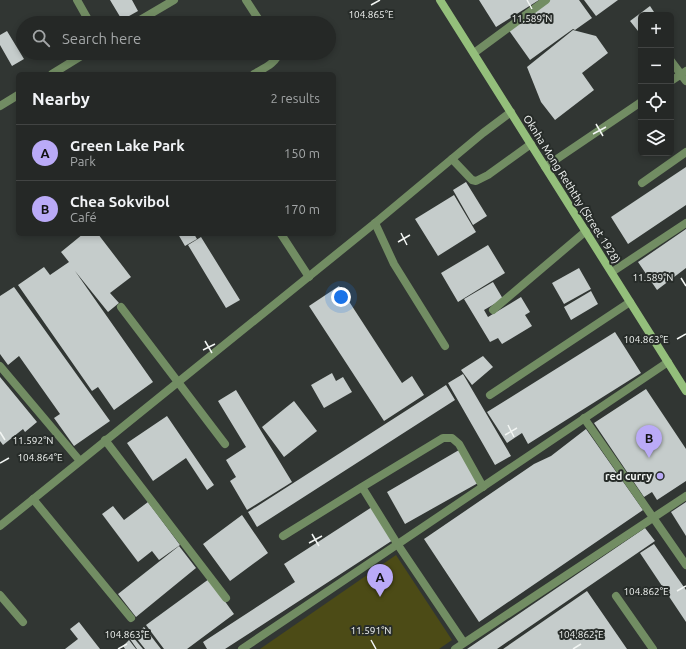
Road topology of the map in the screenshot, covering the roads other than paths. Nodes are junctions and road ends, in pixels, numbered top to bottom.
1 (77, 0) edge
2 (174, 0) edge
3 (246, 0) edge
4 (440, 0) edge
5 (546, 0) edge
6 (86, 16) edge
7 (147, 16) edge
8 (256, 16) edge
9 (474, 53) junction
10 (75, 60) edge
11 (274, 60) edge
12 (674, 64) edge
13 (55, 72) edge
14 (257, 72) edge
15 (684, 75) edge
16 (674, 80) edge
17 (16, 96) edge
18 (638, 104) edge
19 (0, 106) edge
20 (511, 112) junction
21 (531, 144) junction
22 (686, 152) edge
23 (452, 159) junction
24 (546, 167) junction
25 (642, 183) dead end
26 (375, 223) junction
27 (686, 223) edge
28 (586, 231) junction
29 (283, 236) edge
30 (612, 272) junction
31 (309, 277) junction
32 (630, 302) junction
33 (121, 307) dead end
34 (493, 310) dead end
35 (445, 346) dead end
36 (668, 362) junction
37 (0, 366) edge
38 (178, 382) junction
39 (686, 391) edge
40 (490, 395) dead end
41 (584, 418) junction
42 (105, 440) junction
43 (225, 444) dead end
44 (80, 461) junction
45 (362, 487) junction
46 (483, 487) junction
47 (686, 496) edge
48 (33, 499) junction
49 (654, 518) junction
50 (0, 526) edge
51 (283, 536) dead end
52 (398, 545) junction
53 (686, 565) edge
54 (0, 595) edge
55 (616, 596) dead end
56 (226, 598) dead end
57 (131, 618) dead end
58 (23, 622) dead end
59 (464, 643) junction
60 (242, 649) edge
61 (455, 649) edge
62 (654, 649) edge

1 - 6 street
2 - 7 street
3 - 8 street
4 - 9 main road, Oknha Mong Reththy (Street 1928)
5 - 9 street
9 - 20 main road, Oknha Mong Reththy (Street 1928)
10 - 13 street
11 - 14 street
12 - 15 street
15 - 16 street
17 - 19 street
18 - 24 street
20 - 21 main road, Oknha Mong Reththy (Street 1928)
20 - 23 street
21 - 23 street
21 - 24 main road, Oknha Mong Reththy (Street 1928)
22 - 25 street
23 - 26 street
24 - 28 main road, Oknha Mong Reththy (Street 1928)
26 - 31 street
26 - 35 street
27 - 30 street
28 - 30 main road, Oknha Mong Reththy (Street 1928)
28 - 34 street
29 - 31 street
30 - 32 main road, Oknha Mong Reththy (Street 1928)
31 - 38 street
32 - 36 main road, Oknha Mong Reththy (Street 1928)
32 - 40 street
33 - 38 street
36 - 39 main road, Oknha Mong Reththy (Street 1928)
36 - 41 street
37 - 44 street
38 - 42 street
38 - 43 street
41 - 46 street
41 - 49 street
42 - 44 street
42 - 56 street
44 - 48 street
45 - 46 street
45 - 51 street
45 - 52 street
46 - 52 street
47 - 49 street
48 - 50 street
48 - 57 street
49 - 53 street
49 - 59 street
52 - 59 street
52 - 60 street
54 - 58 street
55 - 62 street
59 - 61 street

